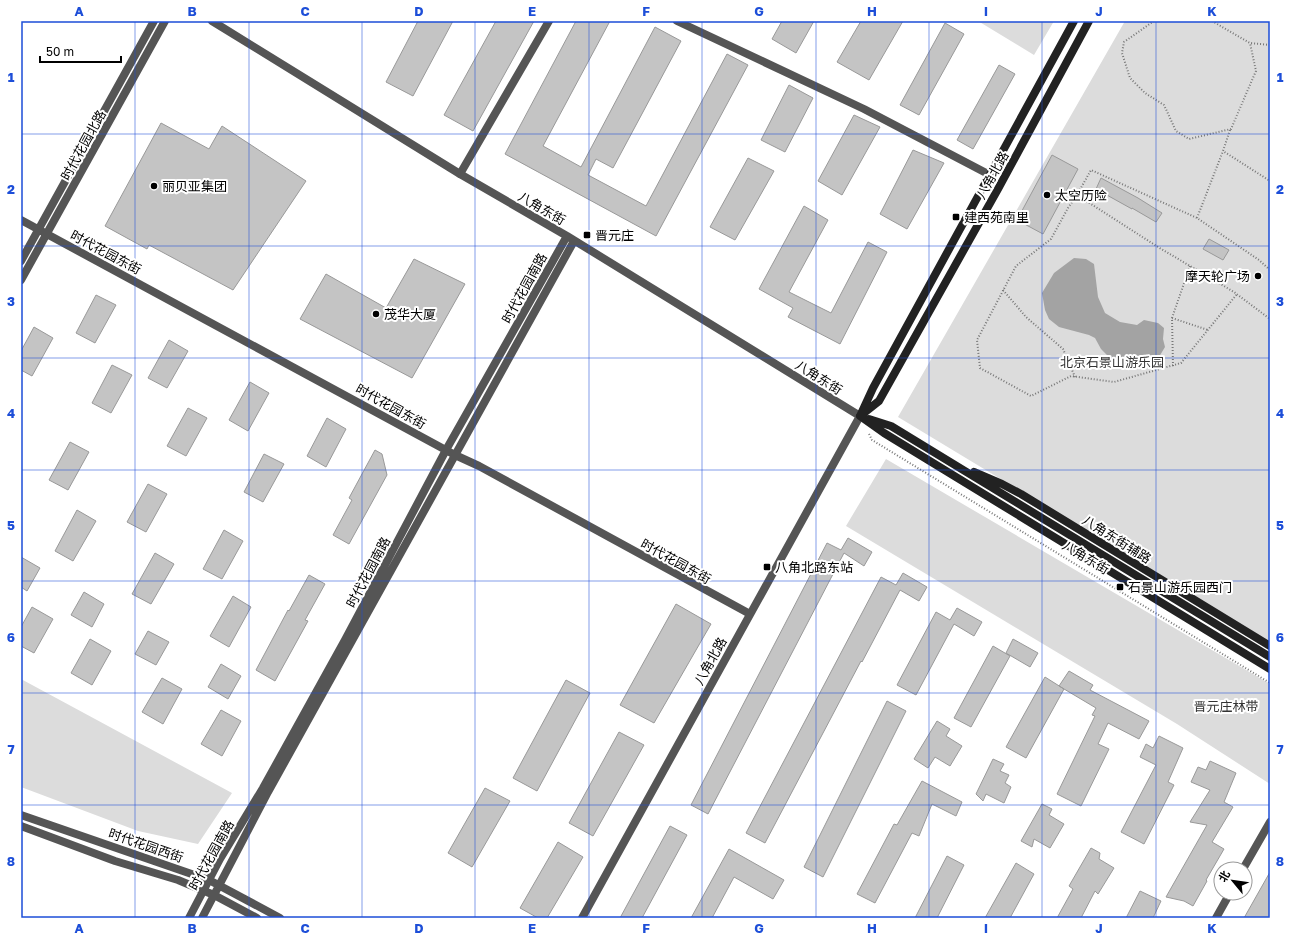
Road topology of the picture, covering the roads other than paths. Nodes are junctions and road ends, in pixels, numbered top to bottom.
1 (154, 21) edge
2 (165, 21) edge
3 (212, 21) edge
4 (550, 21) edge
5 (677, 21) edge
6 (1074, 21) edge
7 (1089, 21) edge
8 (460, 174) junction
9 (990, 175) junction
10 (21, 220) edge
11 (38, 229) junction
12 (47, 234) junction
13 (567, 236) junction
14 (574, 241) junction
15 (21, 261) edge
16 (21, 280) edge
17 (860, 416) junction
18 (446, 450) junction
19 (455, 455) junction
20 (947, 460) junction
21 (750, 614) junction
22 (1270, 646) edge
23 (1270, 657) edge
24 (1270, 669) edge
25 (21, 815) edge
26 (1270, 822) edge
27 (21, 826) edge
28 (1248, 861) edge
29 (209, 880) junction
30 (220, 885) junction
31 (204, 890) junction
32 (214, 895) junction
33 (1226, 901) edge
34 (190, 918) edge
35 (202, 918) edge
36 (257, 918) edge
37 (280, 918) edge
38 (582, 918) edge
39 (1216, 918) edge

1 - 11 street, 时代花园北路
2 - 12 street, 时代花园北路
3 - 8 street, 八角东街
4 - 8 street
5 - 9 street
6 - 9 main road, 八角北路
7 - 17 main road, 八角北路
8 - 13 street, 八角东街
9 - 17 main road, 八角北路
10 - 11 street, 时代花园东街
11 - 12 street, 时代花园东街
11 - 15 street, 时代花园北路
12 - 16 street, 时代花园北路
12 - 18 street, 时代花园东街
13 - 14 street, 八角东街
13 - 18 street, 时代花园南路
14 - 17 street, 八角东街
14 - 19 street, 时代花园南路
17 - 20 main road, 八角东街
17 - 21 street, 八角北路
17 - 24 main road, 八角东街
18 - 19 street, 时代花园东街
18 - 29 street, 时代花园南路
19 - 21 street, 时代花园东街
19 - 30 street, 时代花园南路
20 - 22 main road, 八角东街辅路
20 - 23 main road, 八角东街
21 - 38 street, 八角北路
25 - 29 street, 时代花园西街
26 - 28 street
27 - 31 street, 时代花园西街
29 - 30 street, 时代花园西街
29 - 31 street, 时代花园南路
30 - 32 street, 时代花园南路
30 - 37 street, 时代花园西街
31 - 32 street, 时代花园西街
31 - 34 street, 时代花园南路
32 - 35 street, 时代花园南路
32 - 36 street, 时代花园西街
33 - 39 street

